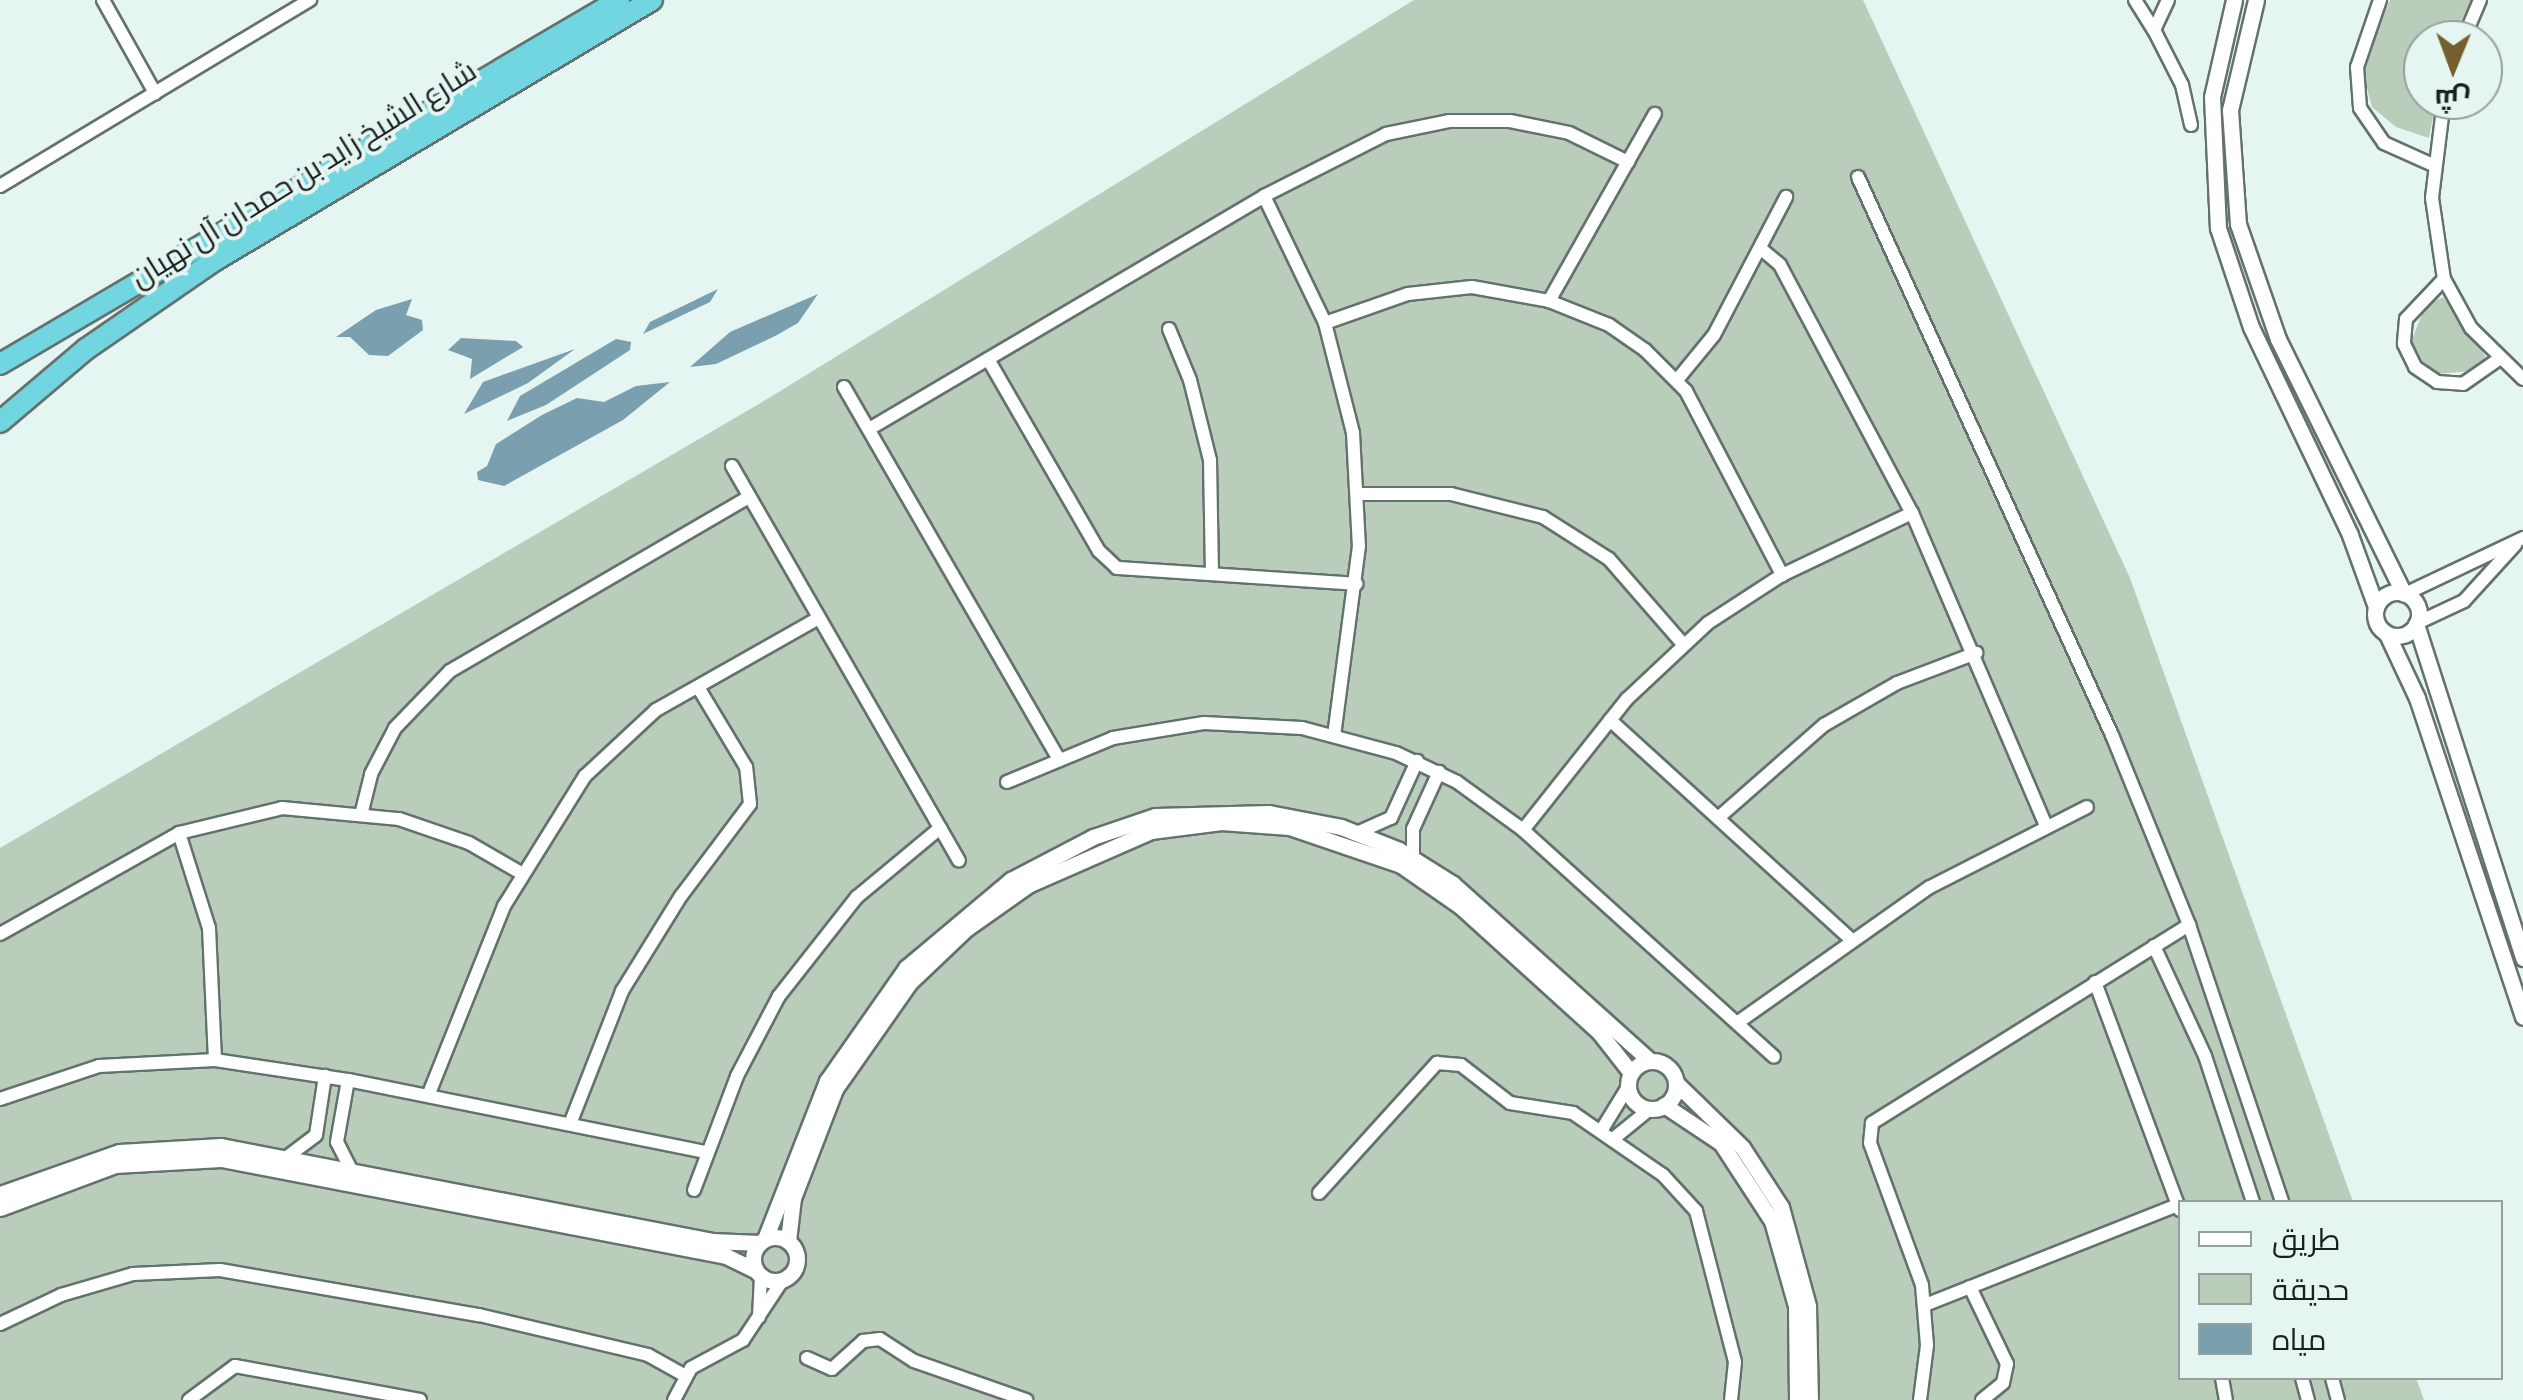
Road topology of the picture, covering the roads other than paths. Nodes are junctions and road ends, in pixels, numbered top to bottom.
1 (103, 0) edge
2 (310, 0) edge
3 (619, 0) edge
4 (652, 0) edge
5 (2136, 0) edge
6 (2165, 0) edge
7 (2234, 0) edge
8 (2256, 0) edge
9 (2380, 0) edge
10 (2154, 30) junction
11 (155, 93) junction
12 (1656, 114) dead end
13 (2441, 120) edge
14 (2191, 125) dead end
15 (1628, 162) junction
16 (2433, 165) junction
17 (1858, 177) dead end
18 (0, 186) edge
19 (1264, 196) junction
20 (1786, 197) dead end
21 (1760, 248) junction
22 (2444, 279) junction
23 (1549, 301) junction
24 (1326, 323) junction
25 (1169, 329) dead end
26 (988, 359) junction
27 (2499, 359) junction
28 (0, 364) edge
29 (2523, 379) edge
30 (1677, 380) junction
31 (844, 387) dead end
32 (0, 422) edge
33 (868, 429) junction
34 (732, 466) dead end
35 (1359, 494) junction
36 (749, 497) junction
37 (1912, 513) junction
38 (2520, 540) edge
39 (1212, 570) junction
40 (2457, 573) junction
41 (1782, 575) junction
42 (1356, 584) junction
43 (2404, 594) junction
44 (2471, 594) junction
45 (2376, 608) junction
46 (816, 618) junction
47 (2416, 624) junction
48 (2387, 634) junction
49 (1683, 644) junction
50 (1976, 652) junction
51 (698, 687) junction
52 (1610, 720) junction
53 (1334, 735) junction
54 (1058, 758) junction
55 (1417, 761) junction
56 (1439, 772) junction
57 (1007, 782) dead end
58 (1402, 796) junction
59 (1422, 806) junction
60 (2086, 806) dead end
61 (362, 811) junction
62 (1718, 818) junction
63 (2046, 824) junction
64 (940, 828) junction
65 (1524, 830) junction
66 (1359, 832) junction
67 (179, 834) junction
68 (1412, 857) junction
69 (959, 860) dead end
70 (522, 873) junction
71 (2189, 925) junction
72 (0, 934) edge
73 (1851, 940) junction
74 (2154, 946) junction
75 (2523, 958) edge
76 (2095, 982) junction
77 (2523, 1017) edge
78 (1737, 1023) junction
79 (1774, 1057) dead end
80 (215, 1060) junction
81 (1650, 1061) junction
82 (326, 1076) junction
83 (348, 1080) junction
84 (1630, 1080) junction
85 (1676, 1084) junction
86 (428, 1096) junction
87 (0, 1099) edge
88 (1658, 1107) junction
89 (570, 1124) junction
90 (1608, 1135) junction
91 (706, 1152) junction
92 (287, 1157) junction
93 (351, 1170) junction
94 (694, 1190) dead end
95 (1319, 1193) dead end
96 (0, 1194) edge
97 (2252, 1200) edge
98 (2281, 1200) edge
99 (2178, 1206) edge
100 (0, 1208) edge
101 (2178, 1209) edge
102 (762, 1241) junction
103 (788, 1242) junction
104 (758, 1273) junction
105 (782, 1281) junction
106 (1970, 1287) junction
107 (1925, 1305) junction
108 (759, 1317) junction
109 (0, 1324) edge
110 (806, 1358) dead end
111 (684, 1376) junction
112 (188, 1400) edge
113 (420, 1400) edge
114 (674, 1400) edge
115 (1026, 1400) edge
116 (1731, 1400) edge
117 (1797, 1400) edge
118 (1810, 1400) edge
119 (1920, 1400) edge
120 (1982, 1400) edge

1 - 11 street
2 - 11 street
3 - 28 highway, شارع الشيخ زايد بن حمدان آل نهيان
4 - 32 highway, شارع الشيخ زايد بن حمدان آل نهيان
5 - 6 street
5 - 10 street
6 - 10 street
7 - 45 street
8 - 43 street
9 - 16 street
10 - 14 street
11 - 18 street
12 - 15 street
13 - 16 street
15 - 19 street
15 - 23 street
16 - 22 street
17 - 71 street
19 - 24 street
19 - 26 street
20 - 21 street
21 - 30 street
21 - 37 street
22 - 27 street
22 - 27 street
23 - 24 street
23 - 30 street
24 - 35 street
25 - 39 street
26 - 33 street
26 - 39 street
27 - 29 street
30 - 41 street
31 - 33 street
33 - 54 street
34 - 36 street
35 - 42 street
35 - 49 street
36 - 46 street
36 - 61 street
37 - 41 street
37 - 50 street
38 - 40 street
38 - 44 street
39 - 42 street
40 - 43 street
40 - 44 street
41 - 49 street
42 - 53 street
43 - 45 street
43 - 47 street
44 - 47 street
45 - 48 street
46 - 51 street
46 - 64 street
47 - 48 street
47 - 75 street
48 - 77 street
49 - 52 street
50 - 62 street
50 - 63 street
51 - 70 street
51 - 89 street
52 - 62 street
52 - 65 street
53 - 54 street
53 - 55 street
54 - 57 street
55 - 56 street
55 - 58 street
56 - 59 street
56 - 65 street
58 - 59 street
58 - 66 street
59 - 68 street
60 - 63 street
61 - 67 street
61 - 70 street
62 - 73 street
63 - 73 street
64 - 69 street
64 - 91 street
65 - 78 street
66 - 68 street
66 - 102 street
67 - 72 street
67 - 80 street
68 - 81 street
70 - 86 street
71 - 74 street
71 - 98 street
73 - 78 street
74 - 76 street
74 - 97 street
76 - 99 street
76 - 107 street
78 - 79 street
80 - 82 street
80 - 87 street
81 - 84 street
81 - 85 street
82 - 83 street
82 - 92 street
83 - 86 street
83 - 93 street
84 - 88 street
84 - 90 street
84 - 103 street
85 - 88 street
85 - 118 street
86 - 89 street
88 - 90 street
88 - 117 street
89 - 91 street
90 - 95 street
90 - 116 street
91 - 94 street
92 - 93 street
92 - 96 street
93 - 102 street
100 - 104 street
101 - 106 street
102 - 103 street
102 - 104 street
103 - 105 street
104 - 105 street
104 - 108 street
105 - 108 street
106 - 107 street
106 - 120 street
107 - 119 street
108 - 111 street
109 - 111 street
110 - 115 street
111 - 114 street
112 - 113 street

